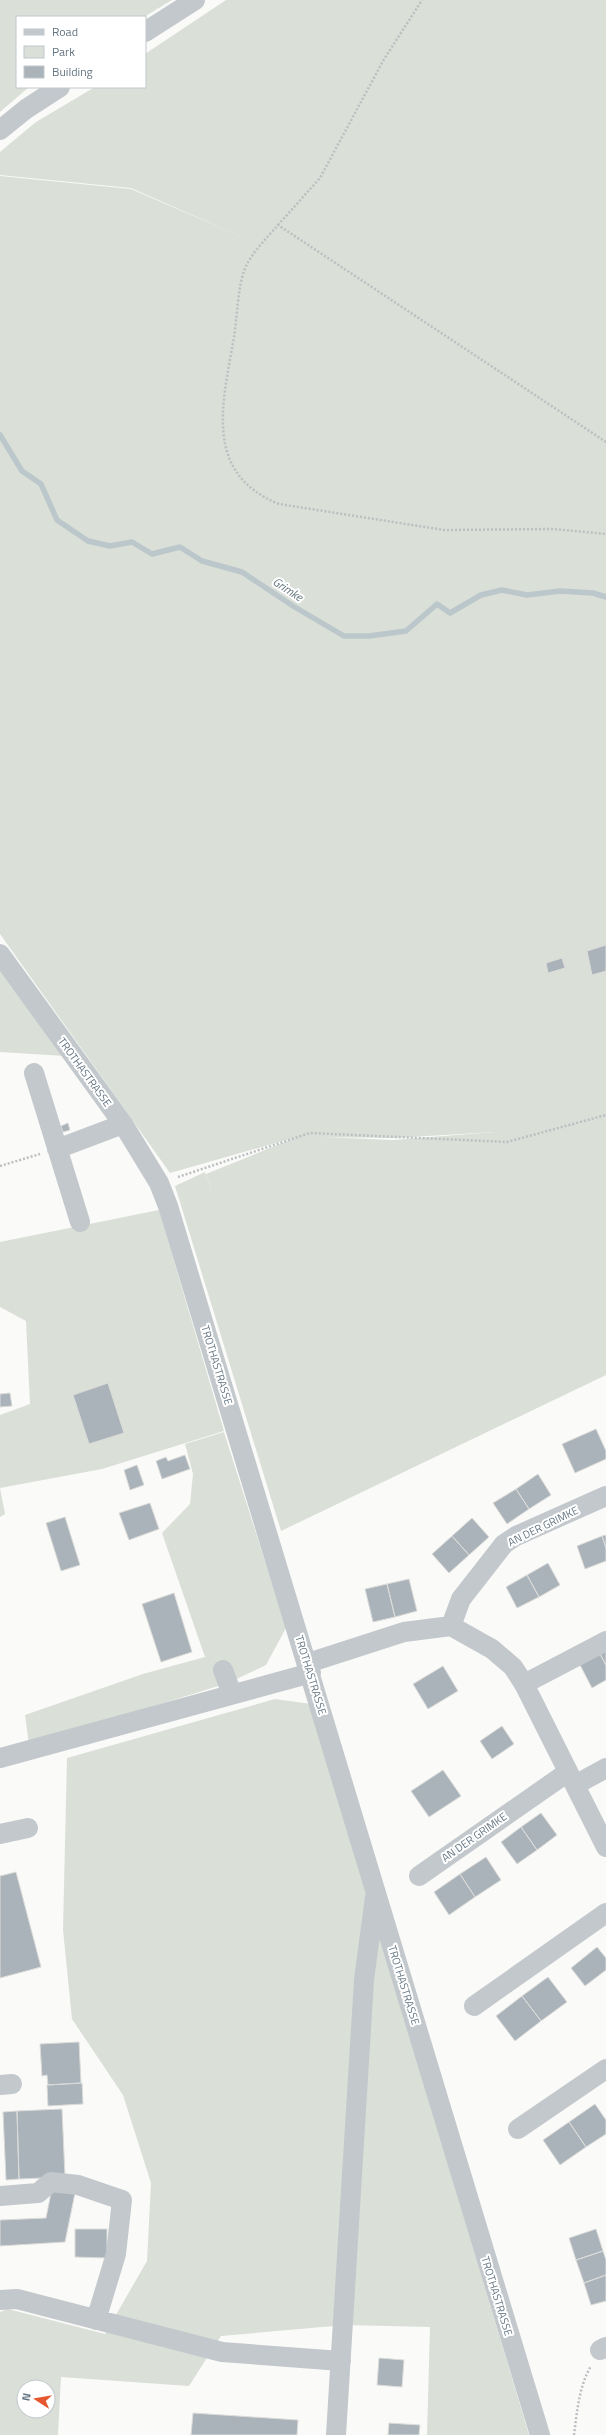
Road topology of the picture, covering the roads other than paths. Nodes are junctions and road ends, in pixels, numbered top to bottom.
1 (195, 0) edge
2 (146, 31) edge
3 (58, 88) edge
4 (0, 130) edge
5 (0, 954) edge
6 (34, 1073) dead end
7 (123, 1124) junction
8 (57, 1149) junction
9 (80, 1222) dead end
10 (606, 1496) edge
11 (451, 1626) junction
12 (606, 1641) edge
13 (309, 1668) junction
14 (223, 1670) dead end
15 (524, 1684) junction
16 (232, 1694) junction
17 (0, 1758) edge
18 (606, 1768) edge
19 (571, 1779) junction
20 (28, 1828) dead end
21 (0, 1834) edge
22 (606, 1846) edge
23 (419, 1876) dead end
24 (376, 1889) junction
25 (606, 1913) edge
26 (474, 2006) dead end
27 (606, 2069) edge
28 (518, 2129) dead end
29 (0, 2196) edge
30 (0, 2300) edge
31 (96, 2320) junction
32 (341, 2361) junction
33 (336, 2435) edge
34 (540, 2435) edge

1 - 2 street
3 - 4 street
5 - 7 street, TROTHASTRASSE
6 - 8 street
7 - 8 street
7 - 13 street, TROTHASTRASSE
8 - 9 street
10 - 11 street, AN DER GRIMKE
11 - 13 street
11 - 15 street
12 - 15 street
13 - 16 street
13 - 24 street, TROTHASTRASSE
14 - 16 street
15 - 19 street
16 - 17 street
18 - 19 street, AN DER GRIMKE
19 - 22 street
19 - 23 street, AN DER GRIMKE
20 - 21 street
24 - 32 street
24 - 34 street, TROTHASTRASSE
25 - 26 street
27 - 28 street
29 - 31 street
30 - 31 street
31 - 32 street
32 - 33 street

